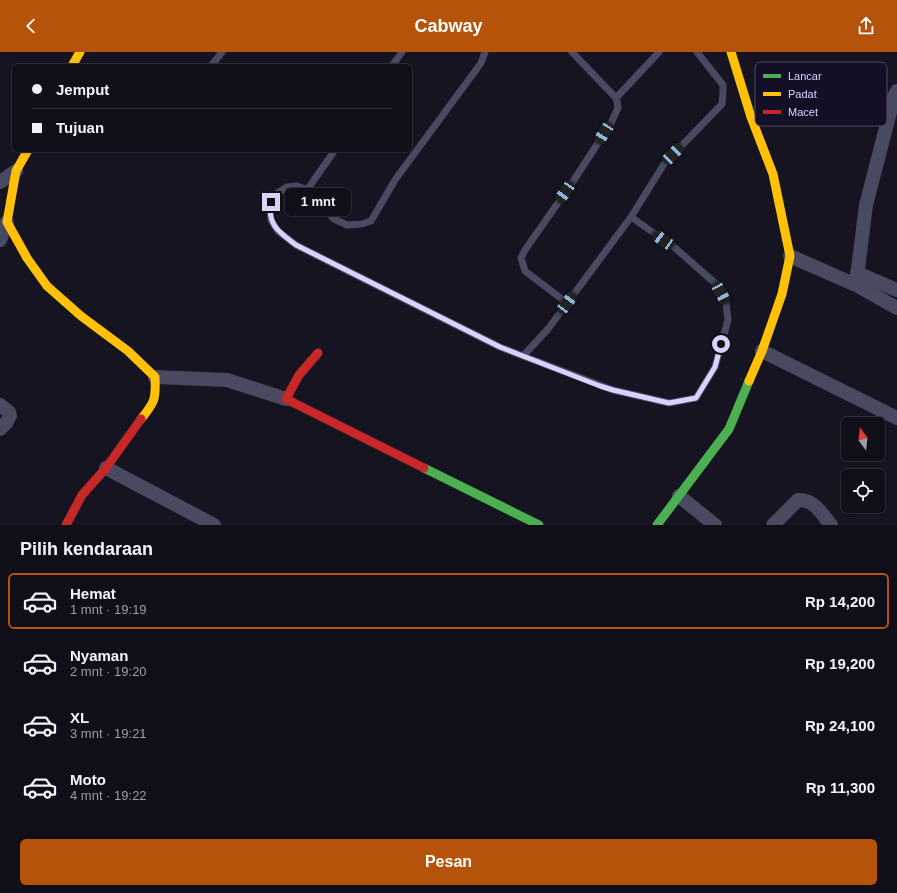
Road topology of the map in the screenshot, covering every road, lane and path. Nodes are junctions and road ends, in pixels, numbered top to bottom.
1 (80, 52) edge
2 (222, 52) edge
3 (402, 52) edge
4 (485, 52) edge
5 (572, 52) edge
6 (659, 52) edge
7 (697, 52) edge
8 (731, 52) edge
9 (73, 64) edge
10 (213, 64) edge
11 (393, 64) edge
12 (897, 90) edge
13 (616, 98) junction
14 (887, 124) edge
15 (755, 125) edge
16 (755, 126) edge
17 (886, 126) edge
18 (27, 152) edge
19 (334, 152) edge
20 (16, 171) junction
21 (0, 182) edge
22 (308, 190) junction
23 (631, 217) junction
24 (7, 222) junction
25 (0, 240) edge
26 (790, 256) junction
27 (856, 279) junction
28 (897, 291) edge
29 (567, 303) junction
30 (894, 307) edge
31 (762, 351) junction
32 (318, 353) dead end
33 (523, 356) junction
34 (154, 377) junction
35 (286, 399) junction
36 (0, 405) edge
37 (897, 418) edge
38 (0, 429) edge
39 (106, 468) junction
40 (679, 496) junction
41 (66, 525) edge
42 (214, 525) edge
43 (539, 525) edge
44 (657, 525) edge
45 (715, 525) edge
46 (773, 525) edge
47 (831, 525) edge

1 - 9 street
2 - 10 lane
3 - 11 lane
4 - 22 lane
5 - 13 lane
6 - 13 lane
7 - 23 lane
8 - 15 street
12 - 14 street
13 - 29 lane
16 - 26 street
17 - 27 street
18 - 20 street
19 - 22 lane
20 - 21 street
20 - 24 street
22 - 33 lane
23 - 29 lane
23 - 33 lane
24 - 25 street
24 - 34 street
26 - 27 street
26 - 31 street
27 - 28 street
27 - 30 street
28 - 30 street
29 - 33 lane
31 - 37 street
31 - 40 street
32 - 35 street
34 - 35 street
34 - 39 street
35 - 43 street
36 - 38 street
39 - 41 street
39 - 42 street
40 - 44 street
40 - 45 street
46 - 47 street

